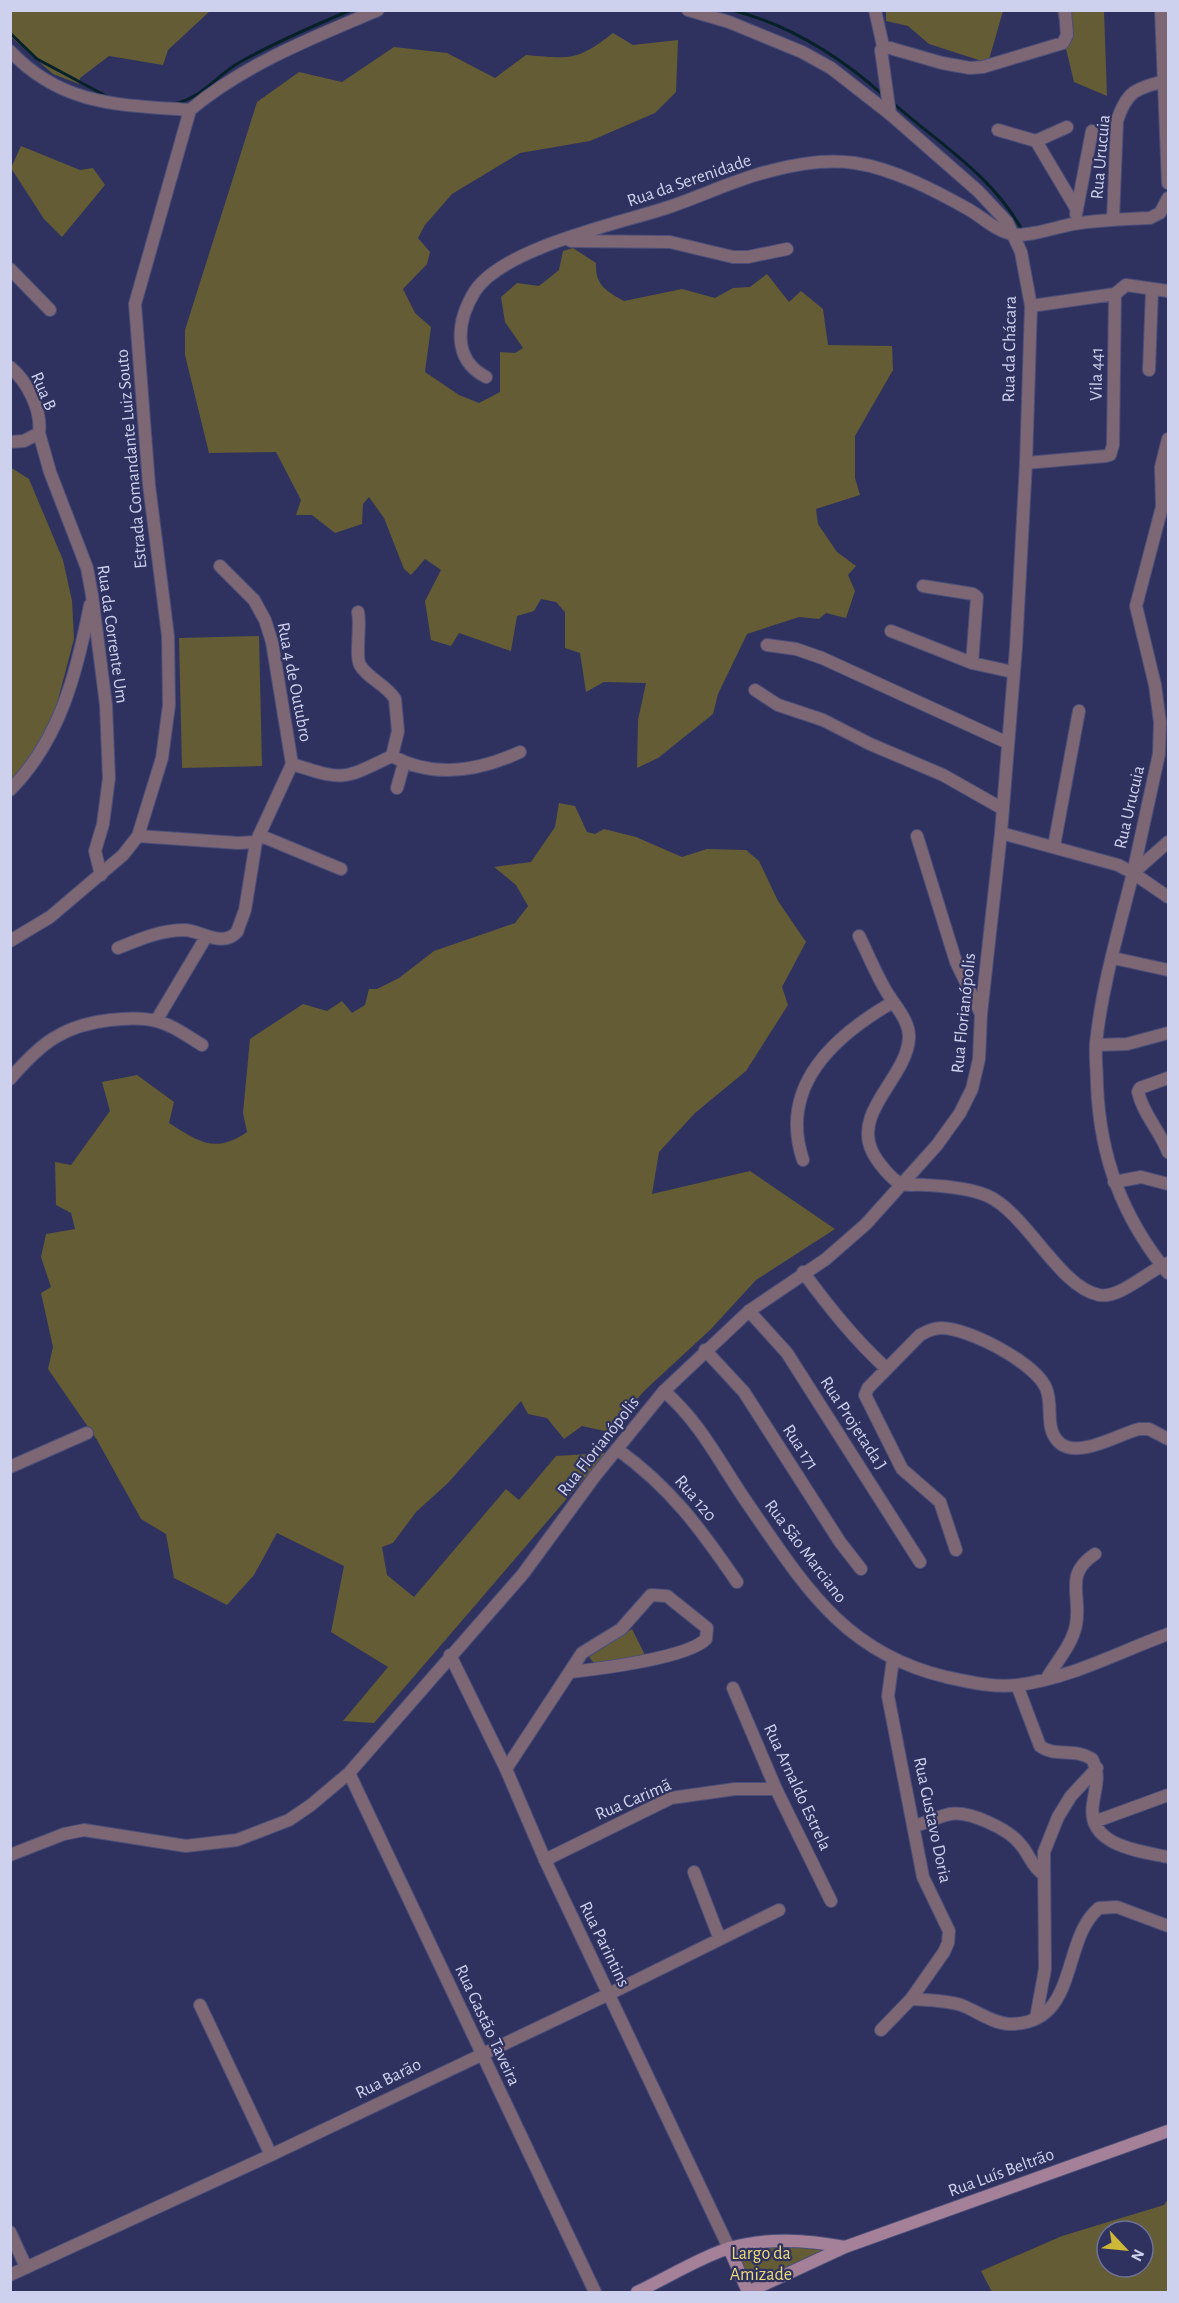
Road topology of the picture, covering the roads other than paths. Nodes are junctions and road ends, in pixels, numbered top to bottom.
1 (378, 10) edge
2 (688, 10) edge
3 (875, 10) edge
4 (1065, 10) edge
5 (1161, 10) edge
6 (731, 16) edge
7 (883, 46) junction
8 (10, 51) edge
9 (1164, 81) junction
10 (190, 110) junction
11 (890, 114) junction
12 (1067, 127) dead end
13 (998, 130) dead end
14 (1092, 130) dead end
15 (1036, 141) junction
16 (1168, 183) edge
17 (1168, 198) edge
18 (1077, 210) junction
19 (1113, 220) junction
20 (1075, 224) junction
21 (1015, 235) junction
22 (563, 240) junction
23 (787, 249) dead end
24 (10, 269) edge
25 (1152, 290) junction
26 (1168, 291) edge
27 (1115, 294) junction
28 (1031, 306) junction
29 (50, 310) dead end
30 (10, 367) edge
31 (1149, 370) dead end
32 (486, 377) dead end
33 (39, 433) junction
34 (1168, 439) edge
35 (10, 442) edge
36 (1026, 463) junction
37 (1165, 505) edge
38 (220, 566) dead end
39 (923, 586) dead end
40 (92, 595) junction
41 (358, 612) dead end
42 (891, 631) dead end
43 (767, 645) dead end
44 (972, 663) junction
45 (1013, 672) junction
46 (755, 690) dead end
47 (1079, 711) dead end
48 (1164, 719) edge
49 (1008, 743) junction
50 (520, 752) dead end
51 (392, 756) junction
52 (404, 762) junction
53 (292, 764) junction
54 (396, 788) dead end
55 (10, 789) edge
56 (1003, 809) junction
57 (1001, 833) junction
58 (138, 836) junction
59 (916, 836) dead end
60 (258, 838) junction
61 (1168, 842) edge
62 (1054, 846) junction
63 (341, 869) dead end
64 (1132, 873) junction
65 (101, 875) junction
66 (1168, 897) edge
67 (859, 936) dead end
68 (206, 937) junction
69 (10, 941) edge
70 (118, 948) dead end
71 (1113, 958) junction
72 (1168, 970) edge
73 (892, 1002) junction
74 (981, 1014) junction
75 (156, 1021) junction
76 (1168, 1033) edge
77 (202, 1045) dead end
78 (1096, 1045) junction
79 (1168, 1078) edge
80 (10, 1079) edge
81 (1165, 1135) edge
82 (1168, 1152) edge
83 (803, 1160) dead end
84 (1114, 1182) junction
85 (901, 1184) junction
86 (1168, 1184) edge
87 (1166, 1267) edge
88 (803, 1272) junction
89 (749, 1311) junction
90 (705, 1350) junction
91 (887, 1369) junction
92 (664, 1391) junction
93 (87, 1433) dead end
94 (1168, 1439) edge
95 (617, 1449) junction
96 (10, 1467) edge
97 (956, 1550) dead end
98 (1095, 1554) dead end
99 (920, 1562) dead end
100 (861, 1569) dead end
101 (737, 1582) dead end
102 (1168, 1634) edge
103 (450, 1655) junction
104 (893, 1659) junction
105 (570, 1672) junction
106 (1047, 1678) junction
107 (1017, 1685) junction
108 (733, 1688) dead end
109 (1097, 1768) junction
110 (506, 1769) junction
111 (349, 1773) junction
112 (776, 1789) junction
113 (1168, 1795) edge
114 (1095, 1822) junction
115 (915, 1826) junction
116 (10, 1855) edge
117 (1168, 1857) edge
118 (545, 1860) junction
119 (694, 1872) dead end
120 (1042, 1874) junction
121 (831, 1901) dead end
122 (779, 1910) dead end
123 (1168, 1926) edge
124 (719, 1937) junction
125 (609, 1994) junction
126 (911, 1999) junction
127 (200, 2005) dead end
128 (1036, 2018) junction
129 (881, 2030) dead end
130 (481, 2053) junction
131 (1168, 2131) edge
132 (271, 2155) junction
133 (10, 2232) edge
134 (729, 2248) junction
135 (826, 2250) junction
136 (26, 2267) junction
137 (10, 2275) edge
138 (595, 2292) edge
139 (637, 2292) edge

1 - 10 street
2 - 6 street, Rua da Chácara
3 - 7 street
4 - 7 street
5 - 9 street
6 - 11 street, Rua da Chácara
7 - 11 street
8 - 10 street
9 - 16 street
9 - 19 street, Rua Urucuia
10 - 58 street, Estrada Comandante Luiz Souto
11 - 21 street, Rua da Chácara
12 - 15 street
13 - 15 street
14 - 18 street
15 - 18 street
17 - 19 street, Rua Urucuia
18 - 20 street
19 - 20 street, Rua Urucuia
20 - 21 street, Rua Urucuia
21 - 22 street, Rua da Serenidade
21 - 28 street, Rua da Chácara
22 - 23 street
22 - 32 street, Rua da Serenidade
24 - 29 street
25 - 26 street
25 - 27 street
25 - 31 street
27 - 28 street
27 - 36 street, Vila 441
28 - 36 street, Rua da Chácara
30 - 33 street, Rua B
33 - 35 street
33 - 40 street, Rua da Corrente Um
34 - 37 street, Rua Urucuia
36 - 45 street, Rua da Chácara
37 - 48 street, Rua Urucuia
38 - 53 street, Rua 4 de Outubro
39 - 44 street
40 - 55 street
40 - 65 street, Rua da Corrente Um
41 - 51 street
42 - 44 street
43 - 49 street
44 - 45 street
45 - 49 street, Rua da Chácara
46 - 56 street
47 - 62 street
48 - 64 street, Rua Urucuia
49 - 56 street, Rua da Chácara
50 - 52 street
51 - 52 street
51 - 53 street
52 - 54 street
53 - 60 street, Rua 4 de Outubro
56 - 57 street, Rua da Chácara
57 - 62 street
57 - 74 street, Rua Florianópolis
58 - 60 street
58 - 65 street, Estrada Comandante Luiz Souto
59 - 74 street
60 - 63 street
60 - 68 street, Rua 4 de Outubro
61 - 64 street
62 - 64 street
64 - 66 street
64 - 71 street, Rua Urucuia
65 - 69 street, Estrada Comandante Luiz Souto
67 - 73 street
68 - 70 street
68 - 75 street
71 - 72 street
71 - 78 street, Rua Urucuia
73 - 83 street
73 - 85 street
74 - 85 street, Rua Florianópolis
75 - 77 street
75 - 80 street
76 - 78 street
78 - 84 street, Rua Urucuia
79 - 81 street
81 - 82 street
84 - 86 street
84 - 87 street, Rua Urucuia
85 - 87 street
85 - 88 street, Rua Florianópolis
88 - 89 street, Rua Florianópolis
88 - 91 street
89 - 90 street, Rua Florianópolis
89 - 99 street, Rua Projetada J
90 - 92 street, Rua Florianópolis
90 - 100 street, Rua 171
91 - 94 street
91 - 97 street
92 - 95 street, Rua Florianópolis
92 - 104 street, Rua São Marciano
93 - 96 street
95 - 101 street, Rua 120
95 - 103 street, Rua Florianópolis
98 - 106 street
102 - 106 street, Rua São Marciano
103 - 110 street, Rua Parintins
103 - 111 street, Rua Florianópolis
104 - 107 street, Rua São Marciano
104 - 115 street, Rua Gustavo Doria
105 - 105 street
105 - 110 street
106 - 107 street, Rua São Marciano
107 - 109 street
108 - 112 street, Rua Arnaldo Estrela
109 - 114 street
109 - 120 street
110 - 118 street, Rua Parintins
111 - 116 street, Rua Florianópolis
111 - 130 street, Rua Gastão Taveira
112 - 118 street, Rua Carimã
112 - 121 street, Rua Arnaldo Estrela
113 - 114 street
114 - 117 street
115 - 120 street
115 - 126 street, Rua Gustavo Doria
118 - 125 street, Rua Parintins
119 - 124 street
120 - 128 street
122 - 124 street, Rua Barão
123 - 128 street
124 - 125 street, Rua Barão
125 - 130 street, Rua Barão
125 - 134 street, Rua Parintins
126 - 128 street
126 - 129 street, Rua Gustavo Doria
127 - 132 street
130 - 132 street, Rua Barão
130 - 138 street, Rua Gastão Taveira
131 - 135 main road, Rua Luís Beltrão
132 - 136 street, Rua Barão
133 - 136 street
134 - 135 main road, Rua Luís Beltrão
134 - 135 main road, Rua Luís Beltrão
134 - 139 main road
136 - 137 street, Rua Barão

